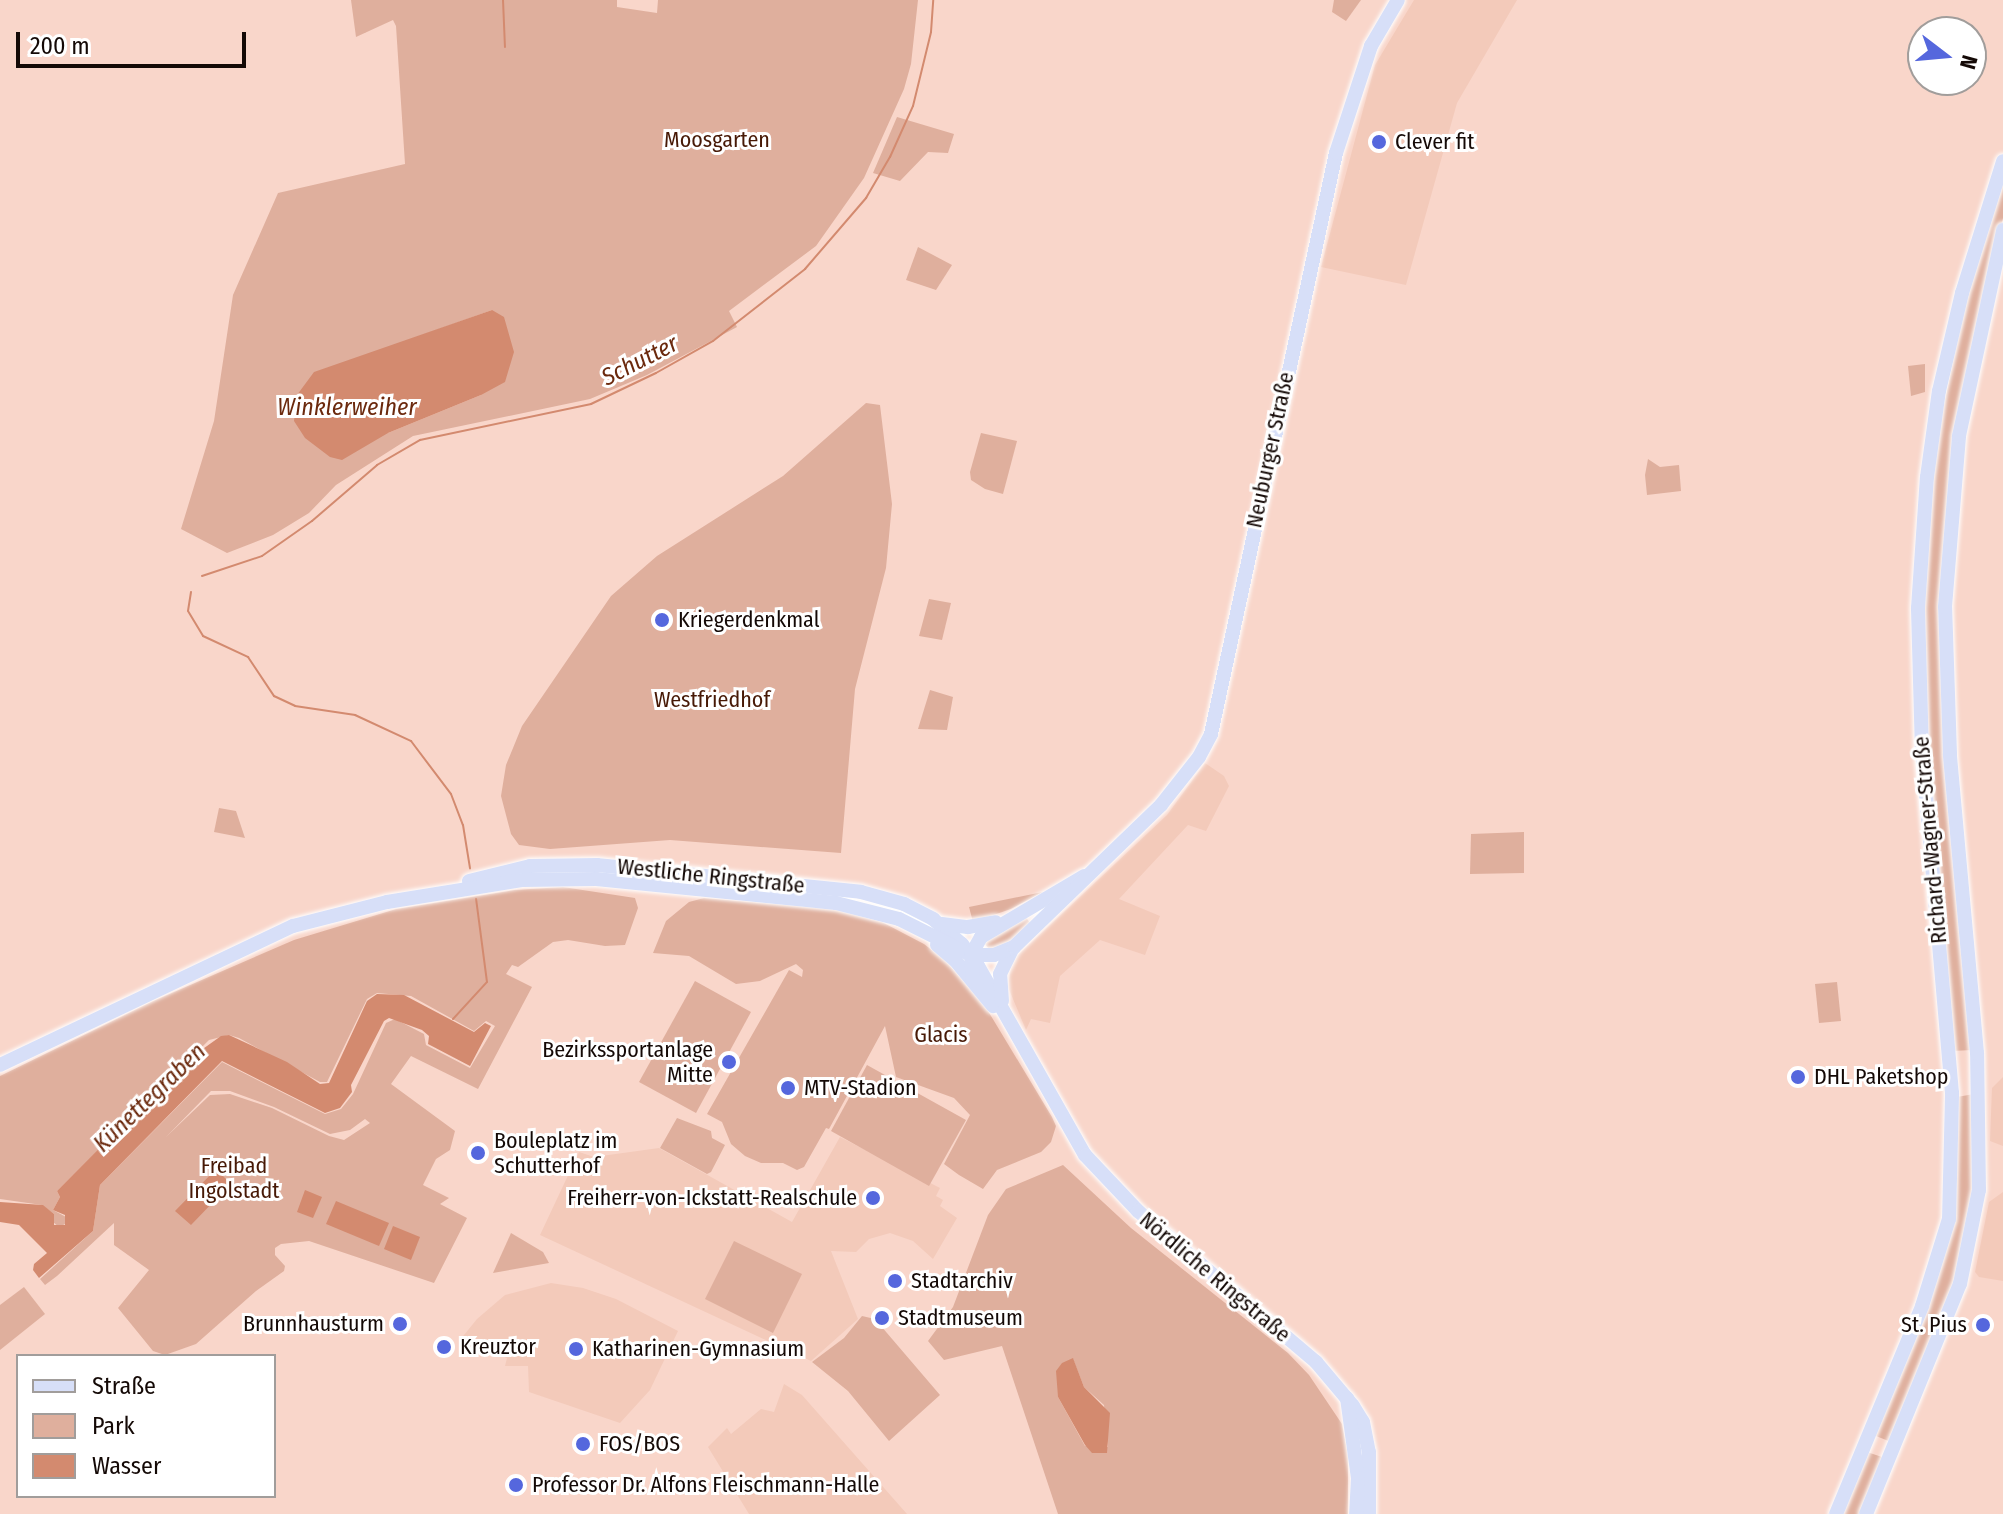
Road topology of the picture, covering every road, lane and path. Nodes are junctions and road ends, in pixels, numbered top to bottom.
1 (1398, 0) edge
2 (2003, 161) edge
3 (2003, 230) edge
4 (1095, 870) junction
5 (436, 893) junction
6 (1005, 920) junction
7 (908, 923) junction
8 (939, 923) junction
9 (1014, 947) junction
10 (971, 955) junction
11 (973, 981) junction
12 (1003, 1009) junction
13 (1013, 1031) junction
14 (0, 1065) edge
15 (1085, 1155) joint
16 (1347, 1398) junction
17 (1837, 1512) edge
18 (1356, 1514) edge
19 (1369, 1514) edge
20 (1866, 1514) edge

1 - 4 main road, Neuburger Straße
2 - 17 main road, Richard-Wagner-Straße
3 - 20 main road, Richard-Wagner-Straße
4 - 6 main road, Neuburger Straße
4 - 9 main road, Neuburger Straße
5 - 7 main road, Westliche Ringstraße
5 - 8 main road, Westliche Ringstraße
5 - 14 main road, Westliche Ringstraße
6 - 8 main road, Neuburger Straße
6 - 10 main road, Neuburger Straße
7 - 10 main road, Westliche Ringstraße
7 - 11 main road, Westliche Ringstraße
8 - 10 main road, Westliche Ringstraße
9 - 10 main road
9 - 12 main road, Neuburger Straße
10 - 11 main road
10 - 12 main road, Westliche Ringstraße
11 - 13 main road, Westliche Ringstraße
12 - 13 main road, Westliche Ringstraße
13 - 15 main road, Westliche Ringstraße
15 - 16 main road, Nördliche Ringstraße
16 - 18 main road
16 - 19 main road, Nördliche Ringstraße

